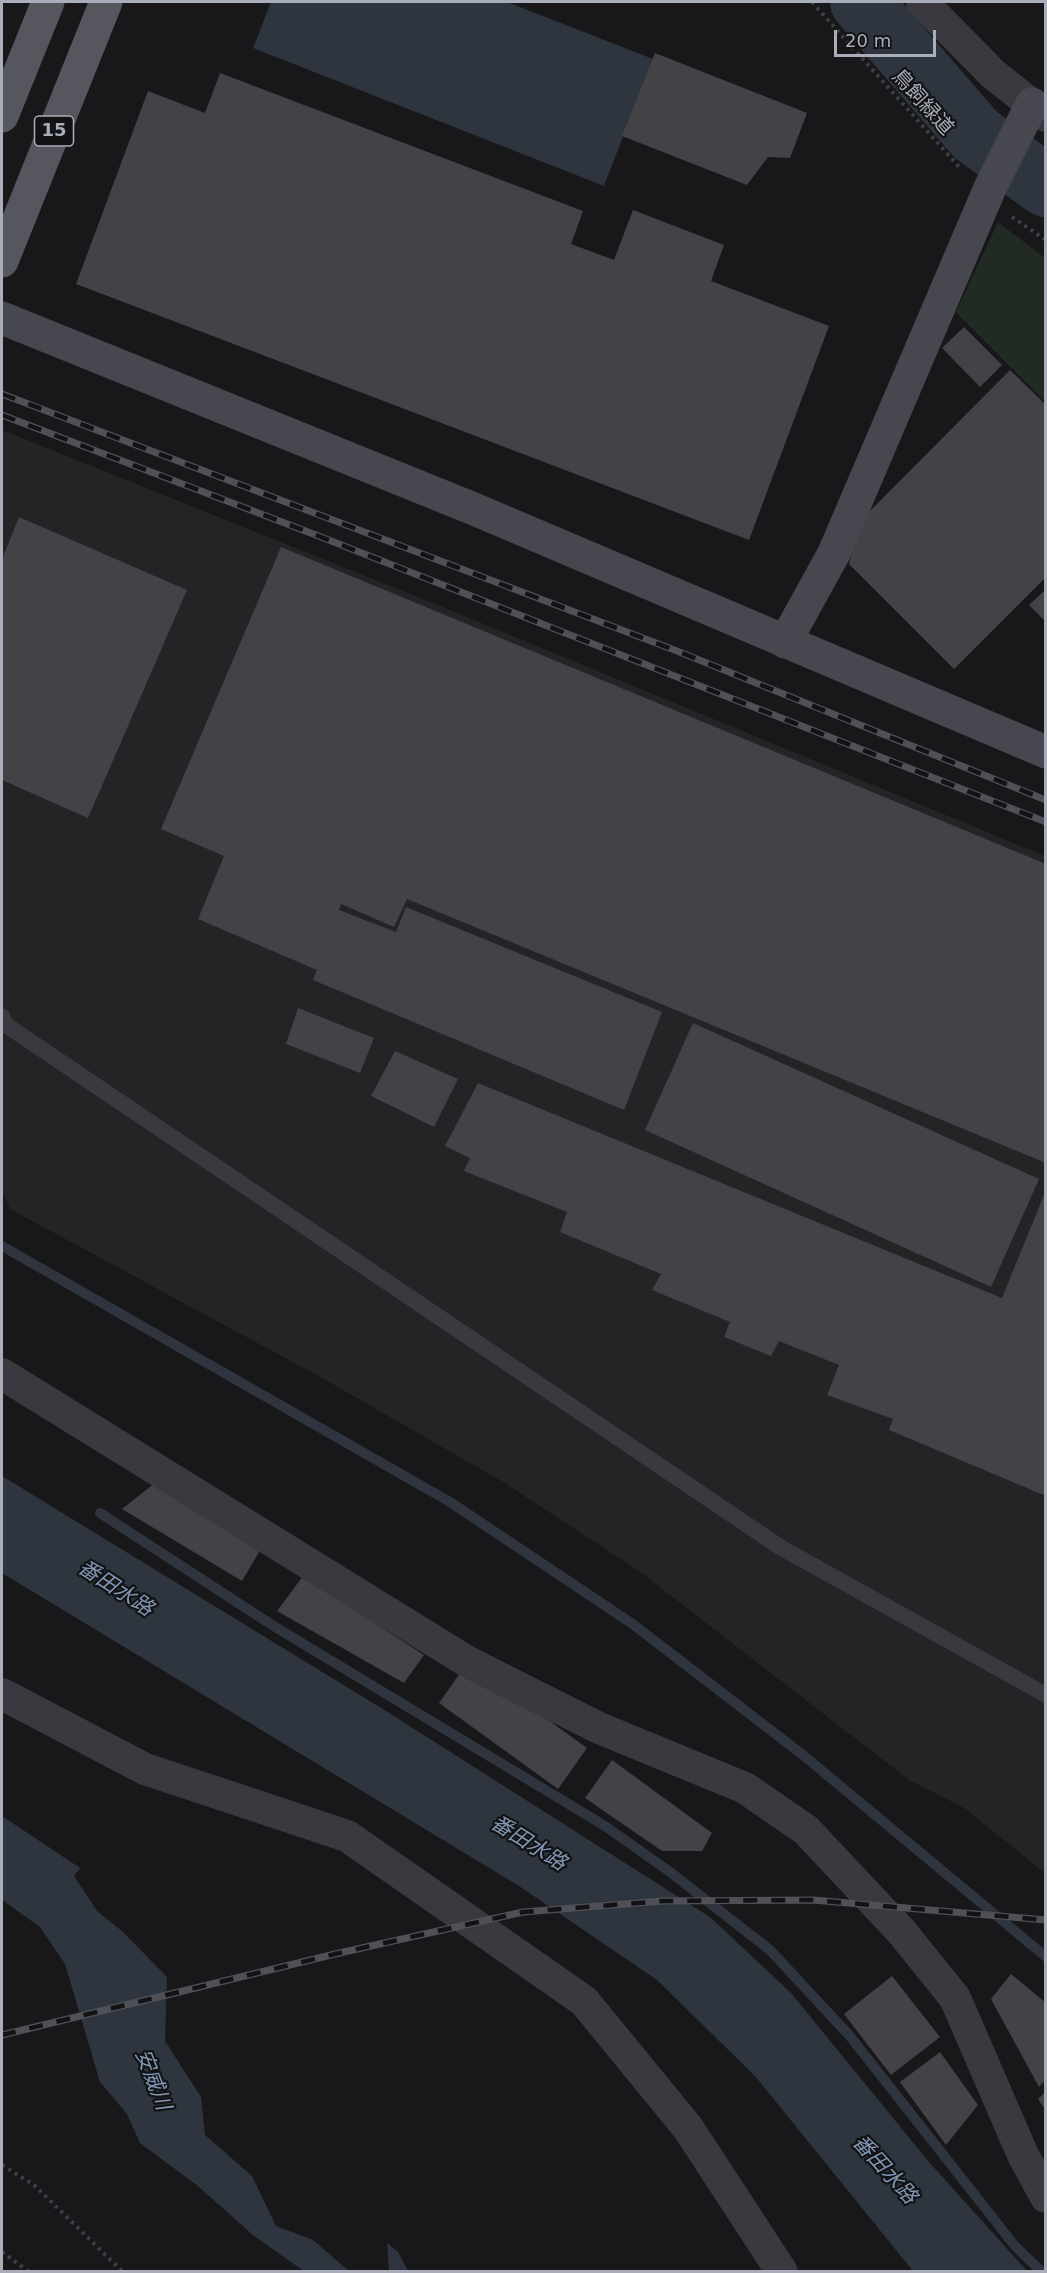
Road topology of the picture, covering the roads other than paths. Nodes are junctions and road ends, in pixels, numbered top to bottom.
1 (106, 2) edge
2 (922, 2) edge
3 (45, 10) edge
4 (2, 72) edge
5 (1041, 103) edge
6 (2, 116) edge
7 (2, 261) edge
8 (2, 318) edge
9 (784, 642) junction
10 (1046, 752) edge
11 (2, 1017) edge
12 (2, 1374) edge
13 (2, 1694) edge
14 (1046, 1695) edge
15 (1046, 2196) edge
16 (782, 2271) edge

1 - 7 main road, 15
2 - 5 street
3 - 4 street
3 - 6 main road
5 - 9 street
8 - 9 street
9 - 10 street
11 - 14 lane
12 - 15 street
13 - 16 street

